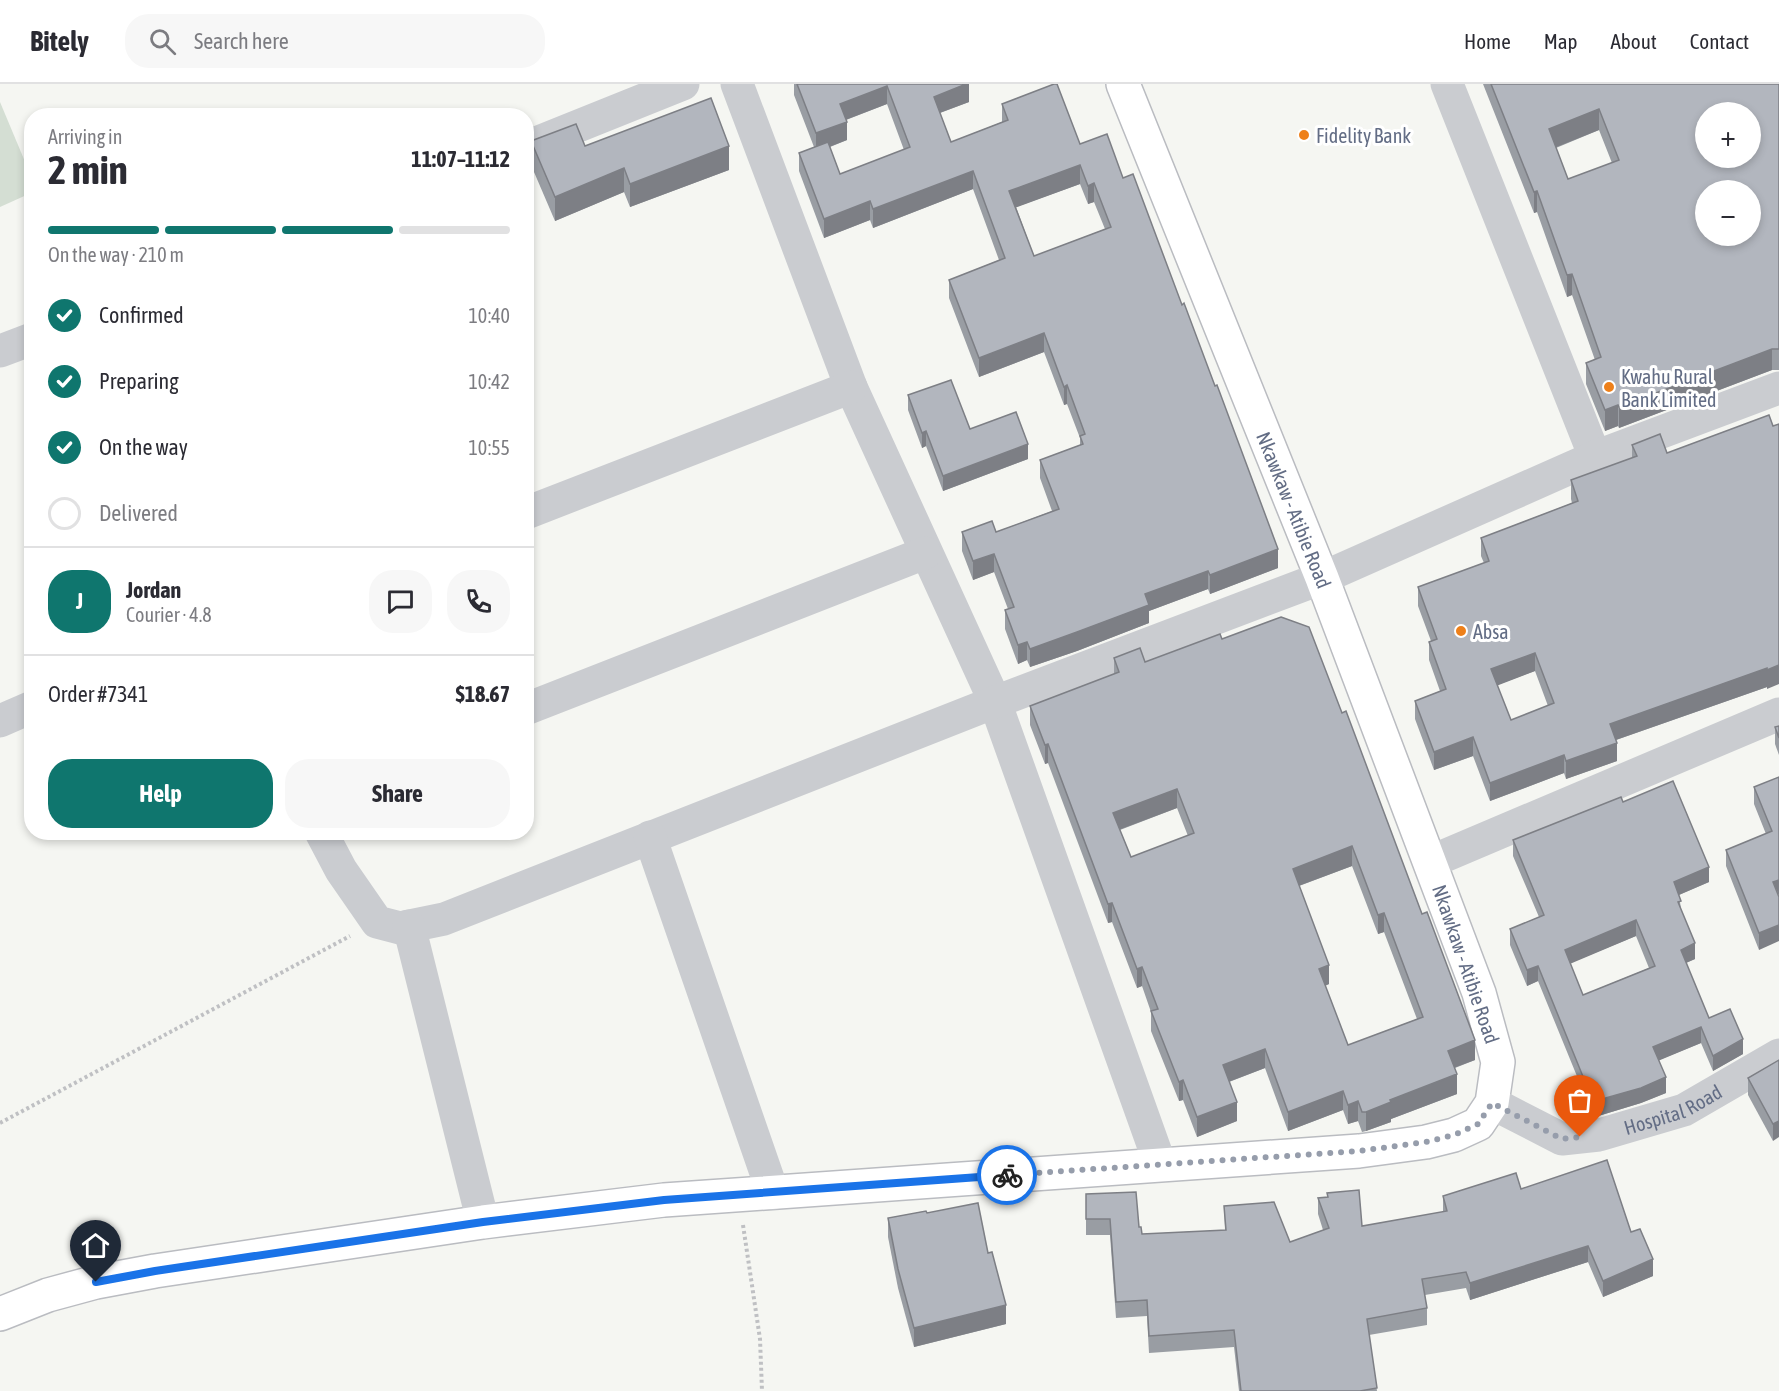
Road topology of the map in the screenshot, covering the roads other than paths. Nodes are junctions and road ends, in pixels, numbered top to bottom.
1 (682, 84) edge
2 (738, 84) edge
3 (1123, 84) edge
4 (1448, 84) edge
5 (534, 144) edge
6 (24, 342) edge
7 (0, 351) edge
8 (851, 387) junction
9 (1779, 388) edge
10 (1594, 457) junction
11 (534, 510) edge
12 (925, 552) junction
13 (1322, 578) junction
14 (994, 702) junction
15 (534, 706) edge
16 (24, 710) edge
17 (1779, 714) edge
18 (0, 721) edge
19 (650, 837) junction
20 (325, 840) edge
21 (1430, 862) junction
22 (409, 926) junction
23 (1779, 1055) edge
24 (1492, 1103) junction
25 (1160, 1164) junction
26 (773, 1193) junction
27 (483, 1222) junction
28 (0, 1314) edge

1 - 5 street
2 - 8 street
3 - 13 main road, Nkawkaw - Atibie Road
4 - 10 street
6 - 7 street
8 - 11 street
8 - 12 street
9 - 10 street
10 - 13 street
12 - 14 street
12 - 15 street
13 - 14 street
13 - 21 main road, Nkawkaw - Atibie Road
14 - 19 street
14 - 25 street
16 - 18 street
17 - 21 street
19 - 22 street
19 - 26 street
20 - 22 street
21 - 24 main road, Nkawkaw - Atibie Road
22 - 27 street
23 - 24 street, Hospital Road
24 - 25 main road
25 - 26 main road
26 - 27 main road
27 - 28 main road

